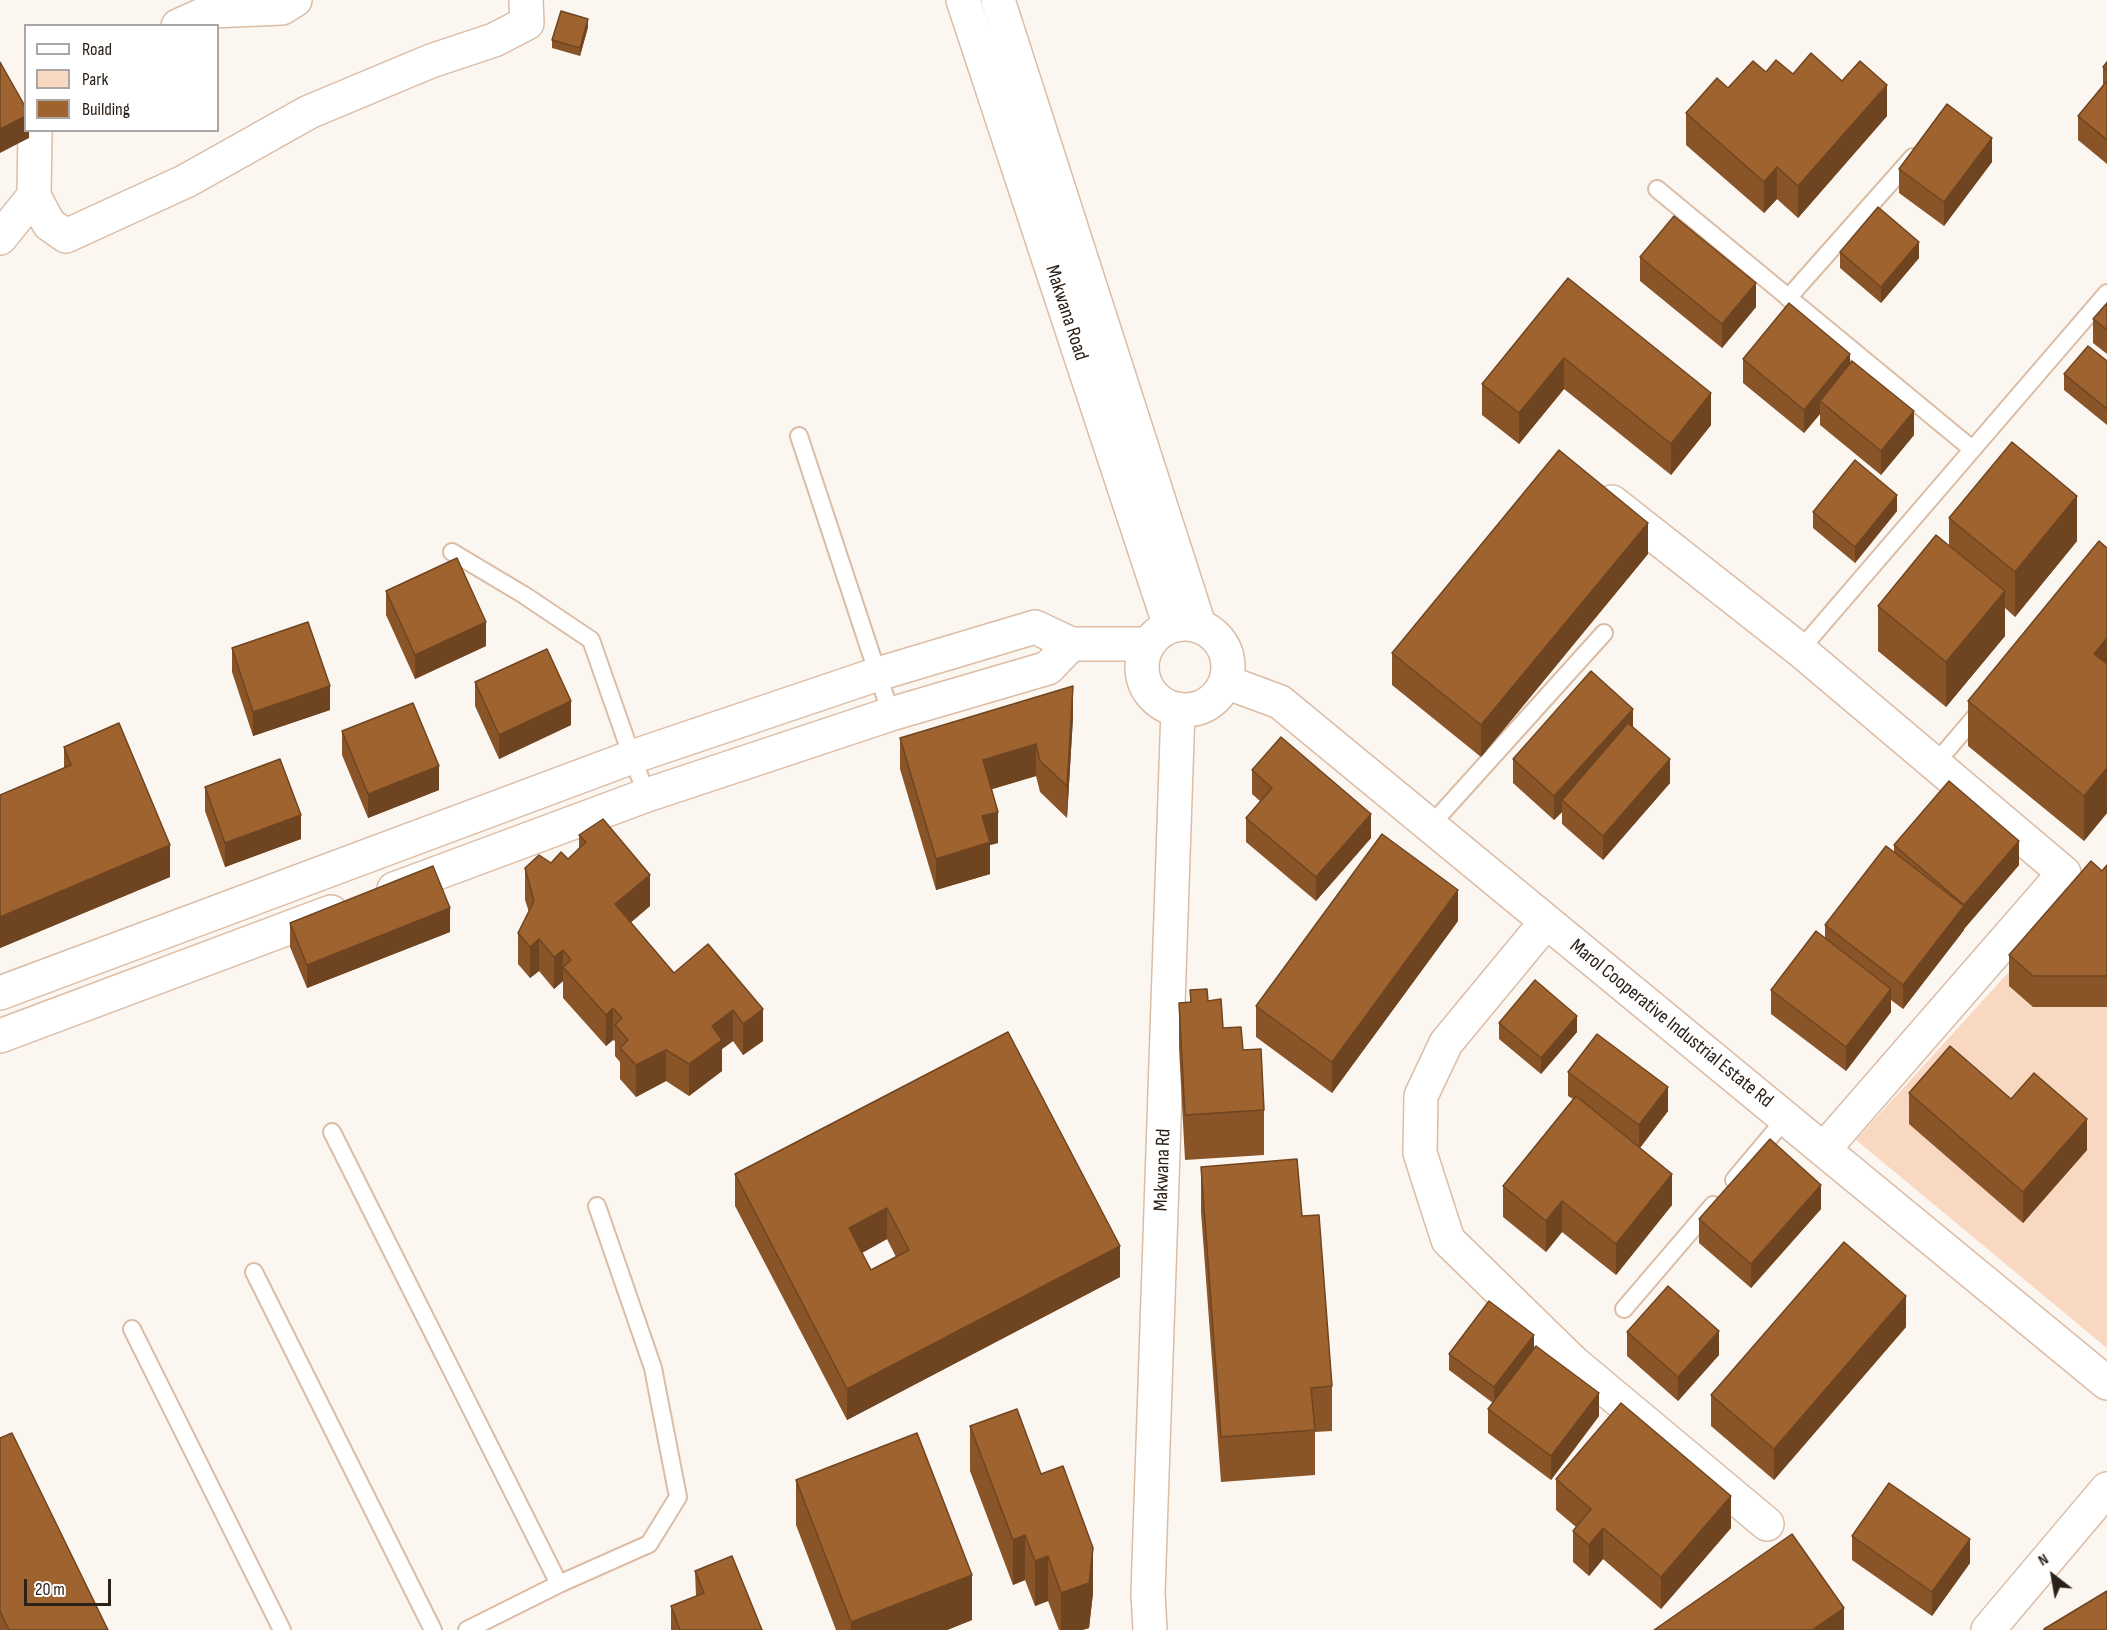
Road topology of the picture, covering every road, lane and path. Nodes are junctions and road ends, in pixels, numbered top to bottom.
1 (295, 0) edge
2 (526, 0) edge
3 (963, 0) edge
4 (998, 0) edge
5 (182, 24) edge
6 (35, 132) edge
7 (1924, 145) edge
8 (1657, 189) dead end
9 (34, 196) junction
10 (0, 238) edge
11 (2107, 293) edge
12 (1788, 298) junction
13 (1095, 352) junction
14 (799, 436) dead end
15 (1972, 449) junction
16 (1591, 486) edge
17 (452, 552) dead end
18 (1172, 632) junction
19 (1604, 633) dead end
20 (1071, 644) junction
21 (1800, 650) junction
22 (878, 674) junction
23 (1226, 682) junction
24 (1992, 698) edge
25 (1178, 709) junction
26 (891, 714) junction
27 (632, 757) junction
28 (1935, 764) junction
29 (647, 795) junction
30 (1430, 826) junction
31 (1546, 922) junction
32 (0, 993) edge
33 (0, 1036) edge
34 (1786, 1118) junction
35 (332, 1132) dead end
36 (1824, 1149) junction
37 (597, 1206) dead end
38 (254, 1272) dead end
39 (1624, 1309) dead end
40 (132, 1329) dead end
41 (2107, 1383) edge
42 (2107, 1490) edge
43 (1767, 1524) dead end
44 (559, 1584) junction
45 (282, 1630) edge
46 (433, 1630) edge
47 (467, 1630) edge
48 (1150, 1630) edge
49 (1988, 1630) edge

1 - 5 street
2 - 9 street
3 - 13 street, Makwana Road
4 - 13 street, Makwana Road
6 - 9 street
7 - 12 lane
8 - 12 lane
9 - 10 street
11 - 15 lane
12 - 15 lane
13 - 18 street, Makwana Road
14 - 22 lane
15 - 21 lane
16 - 21 street
17 - 27 lane
18 - 20 street
18 - 23 street
18 - 25 street
19 - 30 lane
20 - 22 street
20 - 26 street
21 - 28 street
22 - 26 lane
22 - 27 street
23 - 25 street
23 - 30 street, Marol Cooperative Industrial Estate Rd
24 - 28 lane
25 - 48 street, Makwana Rd
26 - 29 street
27 - 29 lane
27 - 32 street
28 - 36 street
29 - 33 street
30 - 31 street, Marol Cooperative Industrial Estate Rd
31 - 34 street, Marol Cooperative Industrial Estate Rd
31 - 43 street
34 - 36 street, Marol Cooperative Industrial Estate Rd
34 - 39 lane
35 - 44 lane
36 - 41 street, Marol Cooperative Industrial Estate Rd
37 - 44 lane
38 - 46 lane
40 - 45 lane
42 - 49 street
44 - 47 lane

